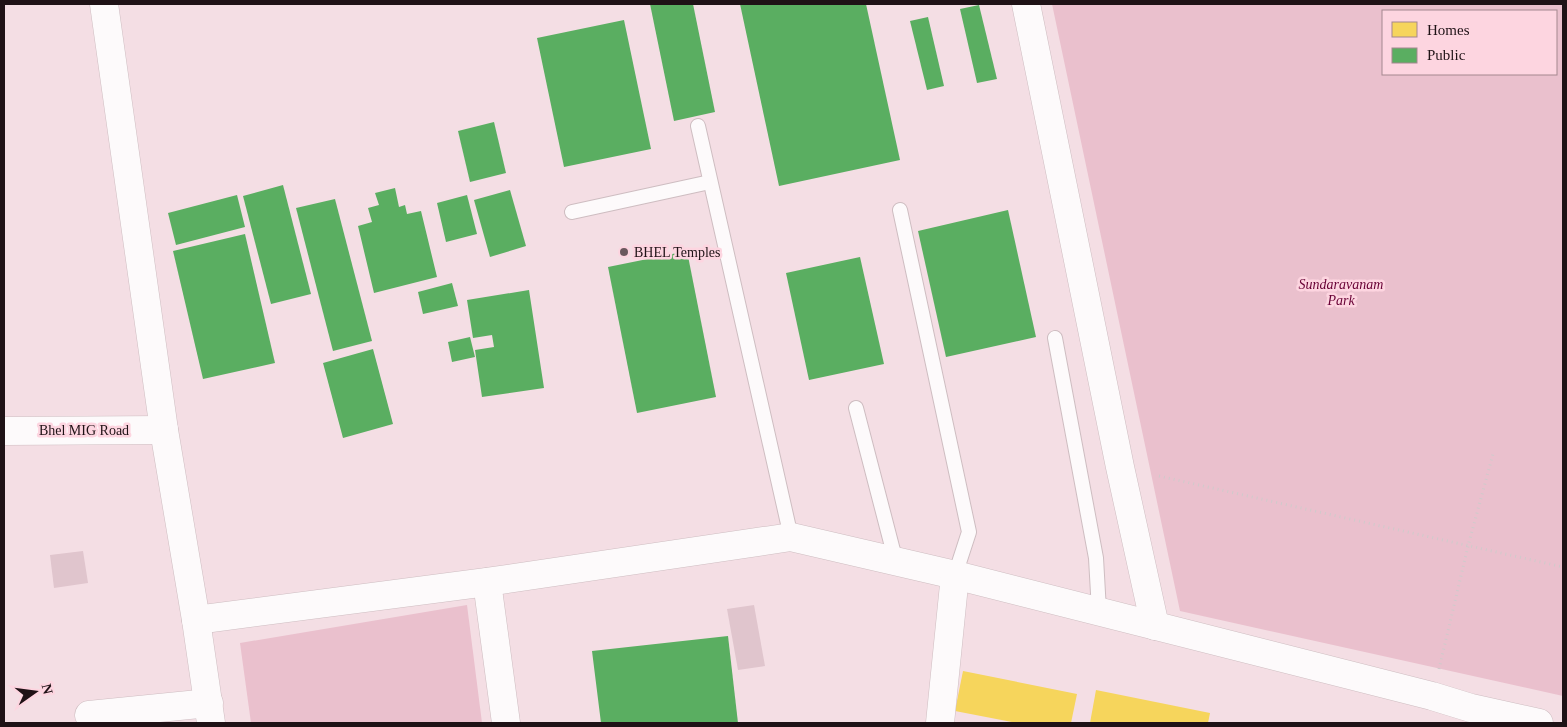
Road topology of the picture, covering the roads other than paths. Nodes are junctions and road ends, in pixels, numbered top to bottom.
1 (104, 4) edge
2 (1026, 4) edge
3 (698, 126) dead end
4 (710, 182) junction
5 (900, 210) dead end
6 (572, 212) dead end
7 (1055, 338) dead end
8 (856, 408) dead end
9 (164, 430) junction
10 (4, 431) edge
11 (791, 537) junction
12 (896, 562) junction
13 (954, 575) junction
14 (488, 582) junction
15 (1099, 611) junction
16 (196, 620) junction
17 (1155, 626) junction
18 (210, 713) edge
19 (89, 715) dead end
20 (1469, 716) edge
21 (506, 723) edge
22 (940, 723) edge
23 (1538, 723) edge

1 - 9 street
2 - 17 street
3 - 4 lane
4 - 6 lane
4 - 11 lane
5 - 13 lane
7 - 15 lane
8 - 12 lane
9 - 10 street, Bhel MIG Road
9 - 16 street
11 - 12 street
11 - 14 street
12 - 13 street
13 - 15 street
13 - 22 street
14 - 16 street
14 - 21 street
15 - 17 street
16 - 18 street
17 - 20 street
18 - 19 street
20 - 23 street

